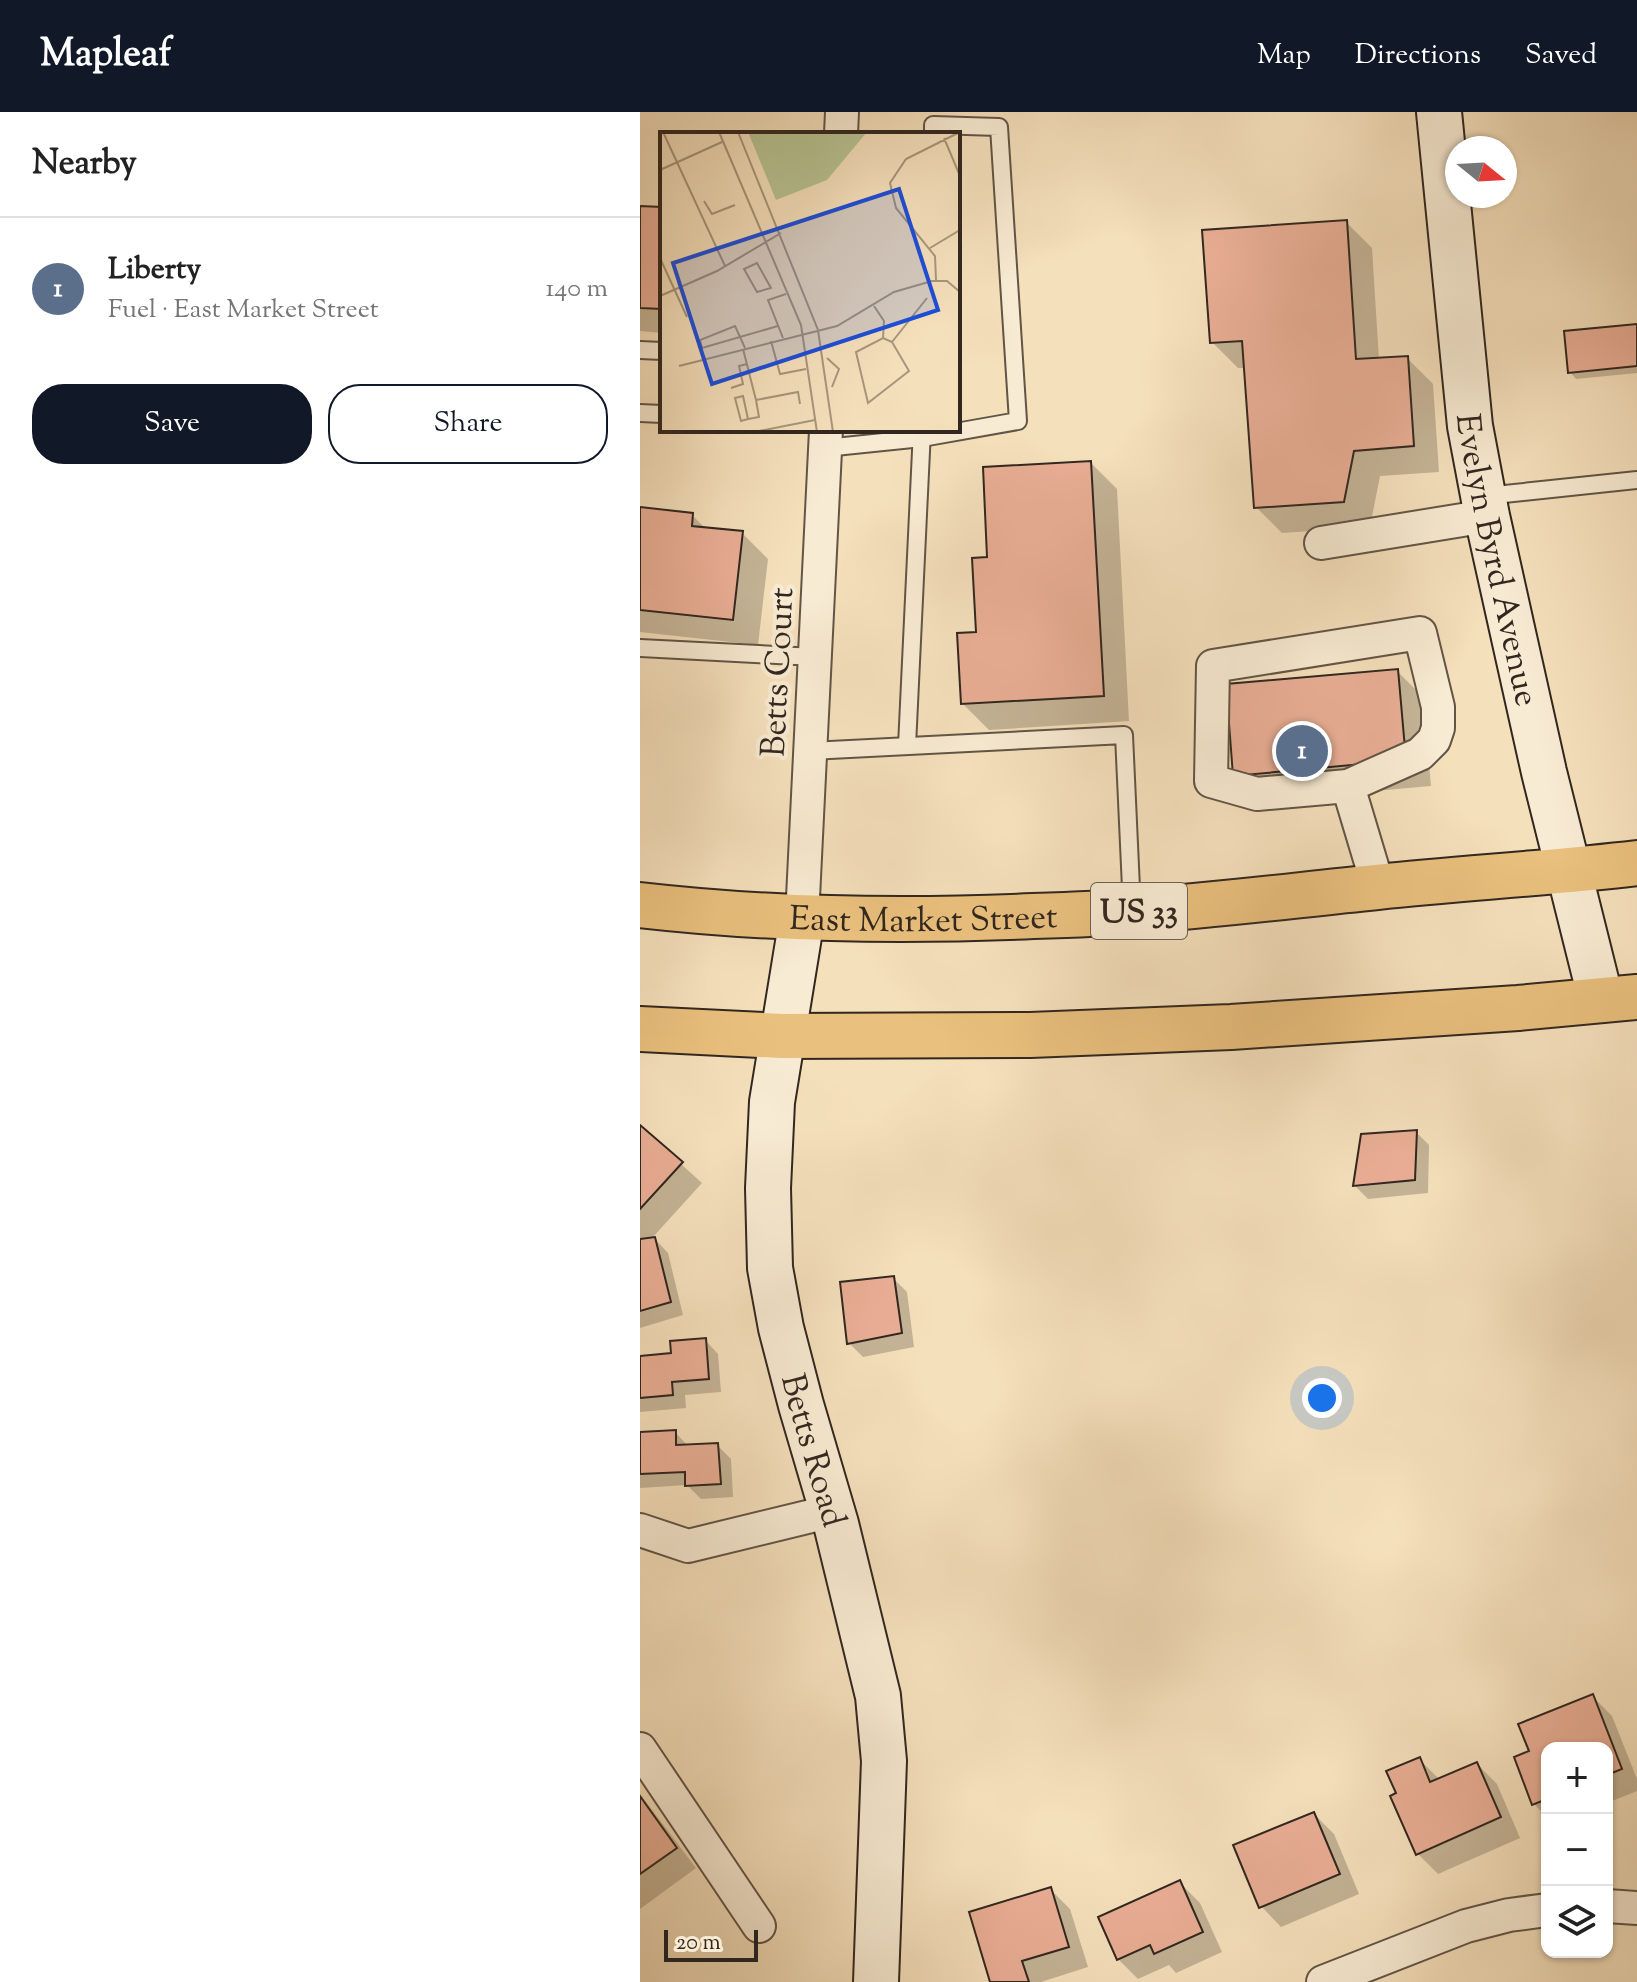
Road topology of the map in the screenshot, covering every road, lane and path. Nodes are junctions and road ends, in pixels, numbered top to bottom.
1 (842, 112) edge
2 (1439, 112) edge
3 (841, 132) edge
4 (933, 132) edge
5 (640, 350) edge
6 (660, 351) edge
7 (640, 413) edge
8 (660, 414) edge
9 (960, 429) edge
10 (922, 434) edge
11 (826, 439) edge
12 (1637, 480) edge
13 (1485, 506) junction
14 (1321, 543) dead end
15 (640, 648) edge
16 (815, 657) junction
17 (907, 746) junction
18 (810, 751) junction
19 (1348, 786) junction
20 (1637, 863) edge
21 (1569, 871) junction
22 (1378, 886) junction
23 (640, 905) edge
24 (1132, 912) junction
25 (802, 918) junction
26 (1619, 998) edge
27 (640, 1029) edge
28 (782, 1036) junction
29 (832, 1511) junction
30 (640, 1530) edge
31 (640, 1749) edge
32 (1613, 1906) edge
33 (1637, 1908) edge
34 (1541, 1911) edge
35 (759, 1926) dead end
36 (876, 1982) edge
37 (1323, 1982) edge

1 - 3 street
2 - 13 street, Evelyn Byrd Avenue
4 - 9 lane
5 - 6 lane
7 - 8 lane
10 - 11 lane
10 - 17 lane
11 - 16 street, Betts Court
12 - 13 lane
13 - 14 street
13 - 21 street, Evelyn Byrd Avenue
15 - 16 lane
16 - 18 street, Betts Court
17 - 18 lane
17 - 24 lane
18 - 25 street, Betts Court
19 - 19 street
19 - 22 street
20 - 21 highway, East Market Street / US 33
21 - 22 highway, East Market Street / US 33
21 - 26 street, Evelyn Byrd Avenue
22 - 24 highway, East Market Street / US 33
23 - 25 highway, East Market Street / US 33
24 - 25 highway, East Market Street / US 33
25 - 28 street, Betts Road
26 - 28 highway
27 - 28 highway
28 - 29 street, Betts Road
29 - 30 street
29 - 36 street, Betts Road
31 - 35 street
32 - 33 street
34 - 37 street

